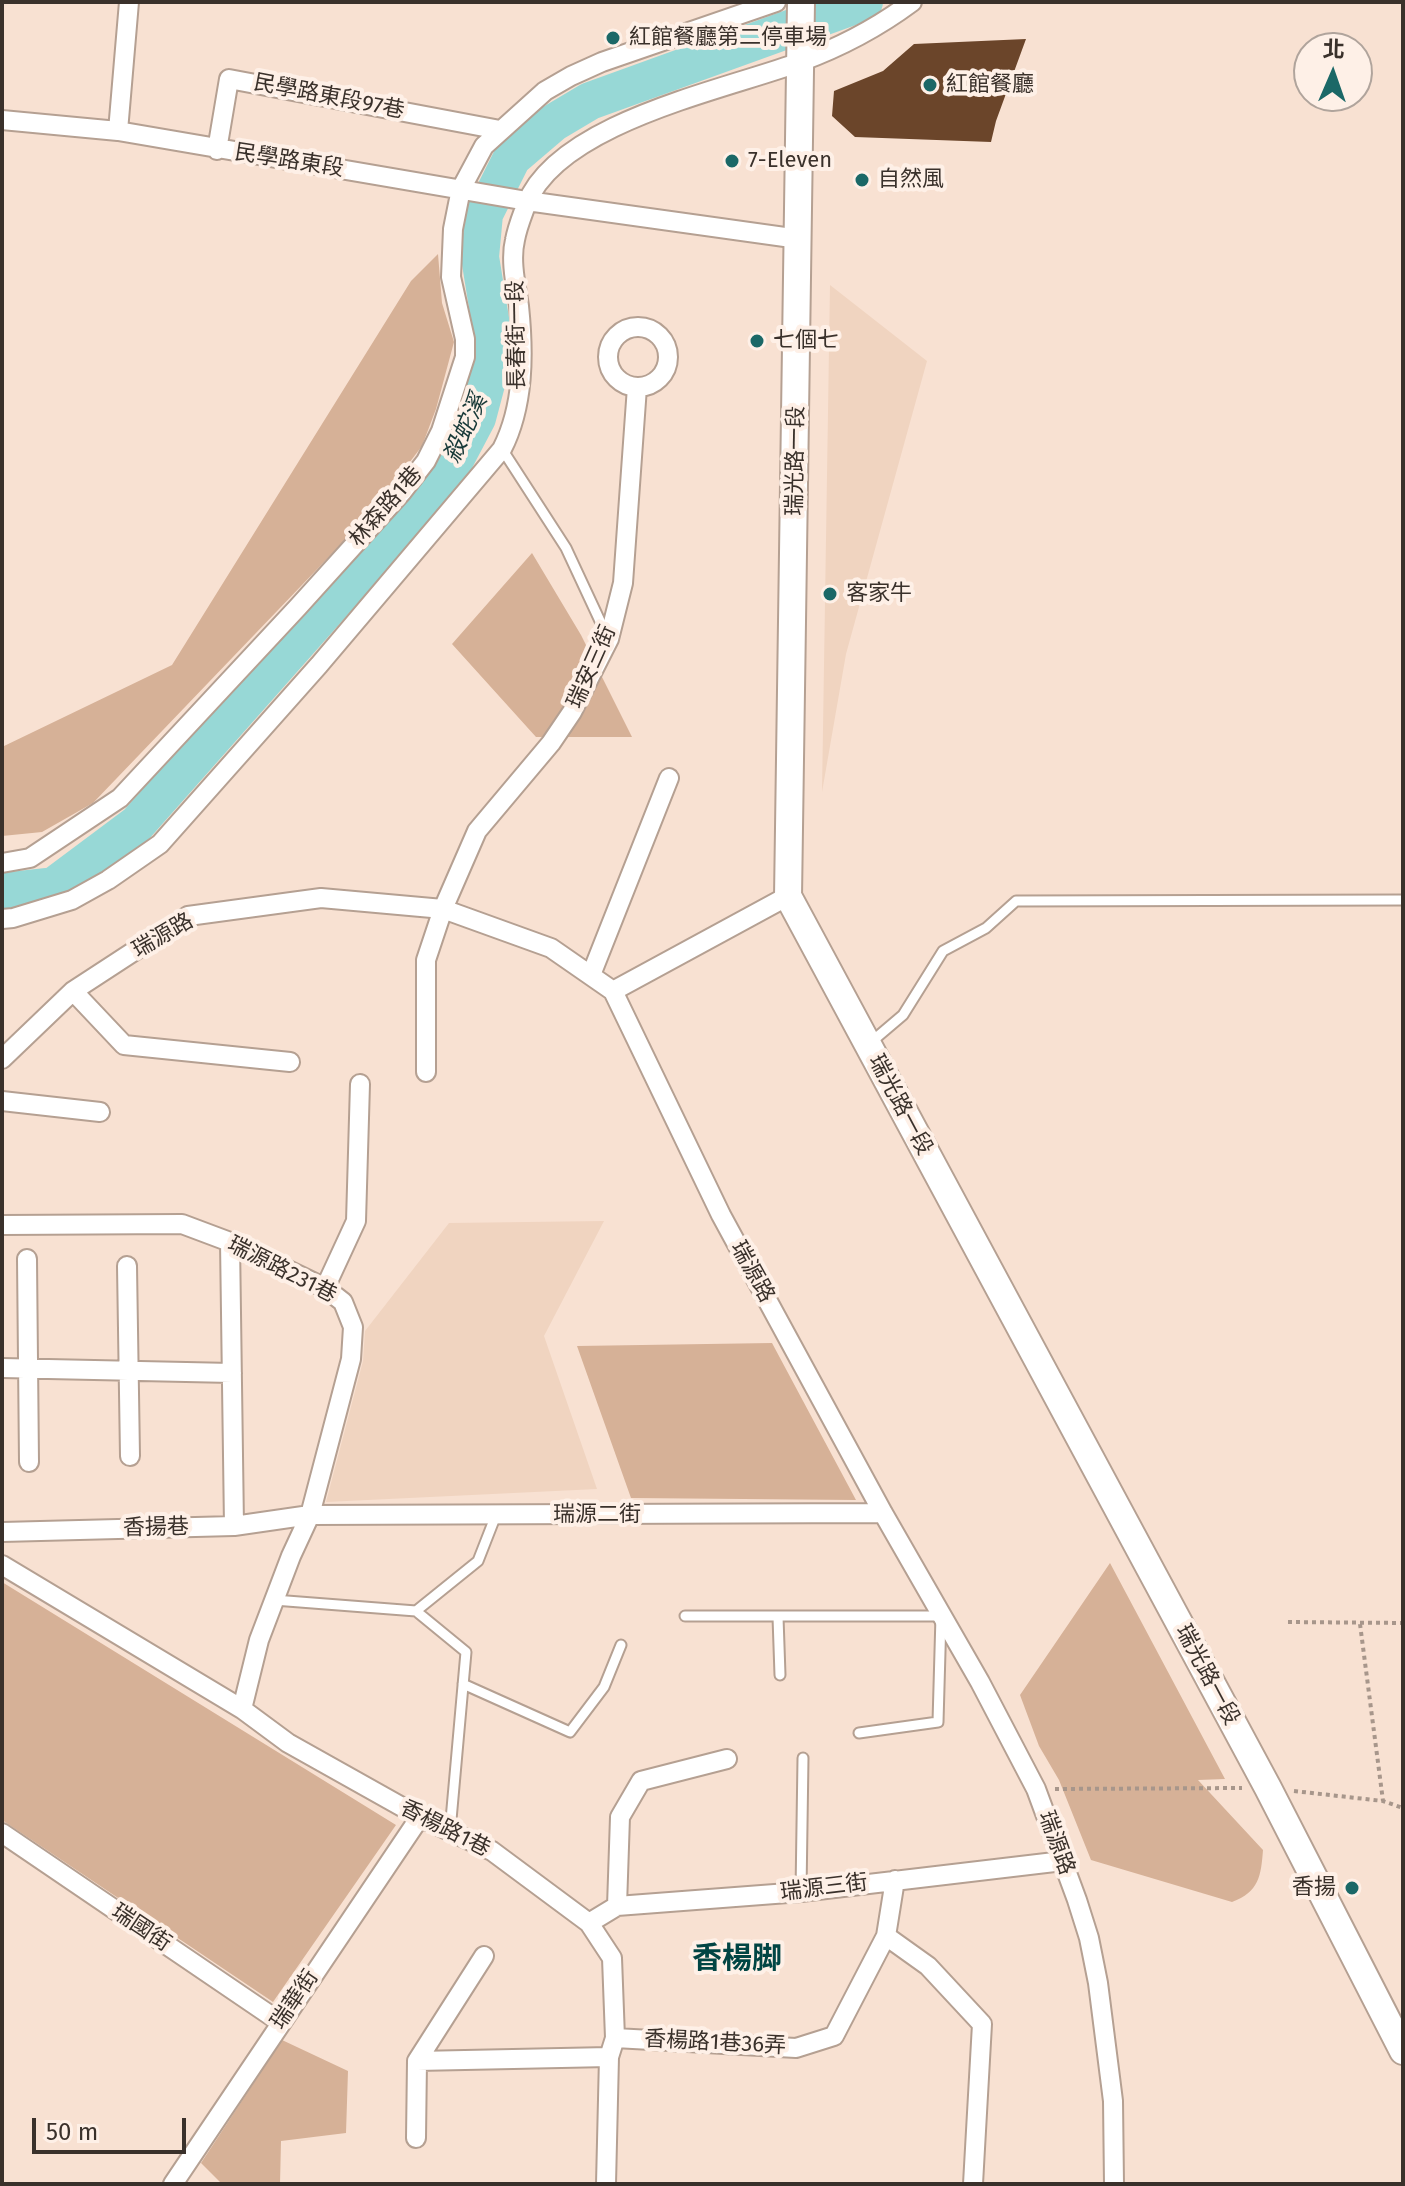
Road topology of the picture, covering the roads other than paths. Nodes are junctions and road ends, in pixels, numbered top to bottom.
1 (129, 2) edge
2 (776, 2) edge
3 (801, 2) edge
4 (912, 2) edge
5 (801, 61) junction
6 (2, 120) edge
7 (500, 130) junction
8 (118, 131) junction
9 (217, 150) junction
10 (461, 189) junction
11 (527, 201) junction
12 (799, 239) junction
13 (637, 387) dead end
14 (502, 449) junction
15 (609, 639) junction
16 (669, 778) dead end
17 (2, 863) edge
18 (788, 896) junction
19 (1403, 900) edge
20 (443, 909) junction
21 (2, 919) edge
22 (591, 975) junction
23 (73, 991) junction
24 (613, 991) junction
25 (868, 1046) junction
26 (2, 1059) edge
27 (290, 1062) dead end
28 (426, 1072) dead end
29 (360, 1084) dead end
30 (2, 1101) edge
31 (100, 1112) dead end
32 (2, 1225) edge
33 (230, 1242) junction
34 (27, 1259) dead end
35 (127, 1266) dead end
36 (325, 1288) junction
37 (2, 1368) edge
38 (26, 1369) junction
39 (129, 1371) junction
40 (232, 1373) junction
41 (130, 1456) dead end
42 (29, 1462) dead end
43 (883, 1513) junction
44 (310, 1515) junction
45 (496, 1515) junction
46 (234, 1526) junction
47 (2, 1532) edge
48 (2, 1565) edge
49 (274, 1600) junction
50 (416, 1611) junction
51 (685, 1616) dead end
52 (941, 1616) junction
53 (778, 1617) junction
54 (621, 1645) dead end
55 (780, 1675) dead end
56 (463, 1684) junction
57 (242, 1709) junction
58 (859, 1733) dead end
59 (803, 1758) dead end
60 (727, 1759) dead end
61 (420, 1817) junction
62 (450, 1831) junction
63 (2, 1833) edge
64 (1063, 1861) junction
65 (895, 1880) junction
66 (801, 1892) junction
67 (617, 1906) junction
68 (589, 1923) junction
69 (886, 1936) junction
70 (484, 1956) dead end
71 (280, 2022) junction
72 (615, 2038) junction
73 (1403, 2051) edge
74 (609, 2057) junction
75 (417, 2061) junction
76 (416, 2138) dead end
77 (173, 2184) edge
78 (606, 2184) edge
79 (973, 2184) edge
80 (1114, 2184) edge

1 - 8 street
2 - 7 street, 林森路1巷
3 - 5 street, 瑞光路一段
4 - 5 street, 長春街一段
5 - 11 street, 長春街一段
5 - 12 street, 瑞光路一段
6 - 8 street, 民學路東段
7 - 9 street, 民學路東段97巷
7 - 10 street, 林森路1巷
8 - 9 street, 民學路東段
9 - 10 street, 民學路東段
10 - 11 street, 民學路東段
10 - 17 street, 林森路1巷
11 - 12 street, 民學路東段
11 - 14 street, 長春街一段
12 - 18 street, 瑞光路一段
13 - 15 street, 瑞安三街
14 - 15 lane
14 - 21 street, 長春街一段
15 - 20 street, 瑞安三街
16 - 22 street
18 - 24 street
18 - 25 street, 瑞光路一段
19 - 25 lane
20 - 22 street, 瑞源路
20 - 23 street, 瑞源路
20 - 28 street, 瑞安三街
22 - 24 street, 瑞源路
23 - 26 street, 瑞源路
23 - 27 street
24 - 43 street, 瑞源路
25 - 73 street, 瑞光路一段
29 - 36 street
30 - 31 street
32 - 33 street, 瑞源路231巷
33 - 36 street, 瑞源路231巷
33 - 40 street
34 - 38 street
35 - 39 street
36 - 44 street, 瑞源路231巷
37 - 38 street
38 - 39 street
38 - 42 street
39 - 40 street
39 - 41 street
40 - 46 street
43 - 45 street, 瑞源二街
43 - 52 street, 瑞源路
44 - 45 street, 瑞源二街
44 - 46 street, 香揚巷
44 - 49 street
45 - 50 lane
46 - 47 street, 香揚巷
48 - 57 street, 香楊路1巷
49 - 50 lane
49 - 57 street
50 - 56 lane
51 - 53 lane
52 - 53 lane
52 - 58 lane
52 - 64 street, 瑞源路
53 - 55 lane
54 - 56 lane
56 - 62 lane
57 - 61 street, 香楊路1巷
59 - 66 lane
60 - 67 street
61 - 62 street, 香楊路1巷
61 - 71 street, 瑞華街
62 - 68 street, 香楊路1巷
63 - 71 street, 瑞國街
64 - 65 street, 瑞源三街
64 - 80 street, 瑞源路
65 - 66 street, 瑞源三街
65 - 69 street, 香楊路1巷36弄
66 - 67 street, 瑞源三街
67 - 68 street, 瑞源三街
68 - 72 street, 香楊路1巷
69 - 72 street, 香楊路1巷36弄
69 - 79 street
70 - 75 street
71 - 77 street, 瑞華街
72 - 74 street, 香楊路1巷
74 - 75 street
74 - 78 street, 香楊路1巷
75 - 76 street

